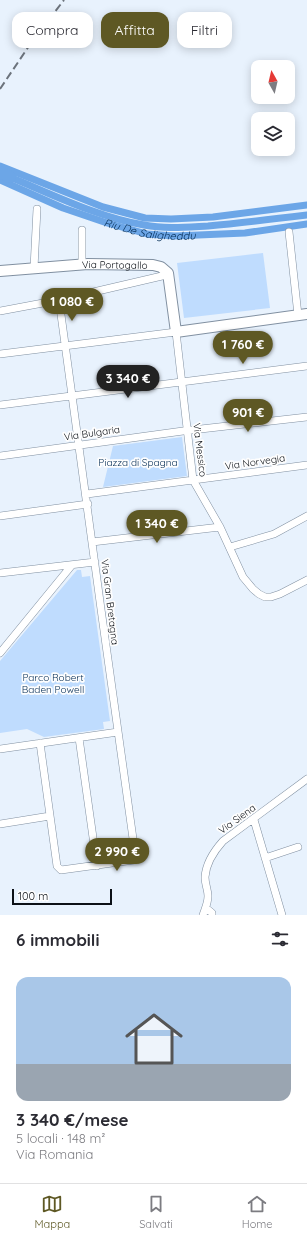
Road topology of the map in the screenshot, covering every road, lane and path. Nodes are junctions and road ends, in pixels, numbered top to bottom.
1 (37, 209) dead end
2 (82, 230) dead end
3 (289, 232) dead end
4 (82, 264) junction
5 (34, 268) junction
6 (0, 271) edge
7 (168, 273) junction
8 (59, 300) junction
9 (0, 311) edge
10 (303, 315) edge
11 (176, 332) junction
12 (66, 346) junction
13 (0, 354) edge
14 (307, 366) edge
15 (182, 382) junction
16 (73, 396) junction
17 (0, 405) edge
18 (307, 417) edge
19 (187, 431) junction
20 (80, 445) junction
21 (0, 456) edge
22 (307, 465) edge
23 (192, 480) junction
24 (87, 494) junction
25 (88, 504) junction
26 (0, 516) edge
27 (307, 516) edge
28 (220, 527) junction
29 (92, 542) junction
30 (230, 547) junction
31 (95, 562) junction
32 (72, 565) junction
33 (0, 573) edge
34 (307, 580) edge
35 (0, 653) edge
36 (118, 732) junction
37 (79, 738) junction
38 (40, 743) junction
39 (0, 749) edge
40 (307, 780) edge
41 (50, 816) junction
42 (254, 820) junction
43 (0, 824) edge
44 (298, 847) dead end
45 (265, 858) junction
46 (97, 866) junction
47 (204, 912) edge
48 (212, 915) edge
49 (282, 915) edge

1 - 5 street
2 - 4 street
3 - 10 street
4 - 5 street, Via Portogallo
4 - 7 street, Via Portogallo
5 - 6 street, Via Portogallo
7 - 8 street
7 - 11 street
8 - 9 street
8 - 12 street, Via Gran Bretagna
10 - 11 street
11 - 12 street
11 - 15 street, Via Messico
12 - 13 street
12 - 16 street, Via Gran Bretagna
14 - 15 street
15 - 16 street
15 - 19 street, Via Messico
16 - 17 street
16 - 20 street, Via Gran Bretagna
18 - 19 street, Via Bulgaria
19 - 20 street, Via Bulgaria
19 - 23 street, Via Messico
20 - 21 street, Via Bulgaria
20 - 24 street, Via Gran Bretagna
22 - 23 street, Via Norvegia
23 - 24 street, Via Norvegia
23 - 28 street, Via Messico
24 - 25 street, Via Gran Bretagna
25 - 26 street
25 - 29 street, Via Gran Bretagna
27 - 30 street
28 - 29 street
28 - 30 street, Via Messico
29 - 31 street, Via Gran Bretagna
30 - 34 street, Via Messico
31 - 32 street
31 - 36 street, Via Gran Bretagna
32 - 33 street
32 - 35 street
36 - 37 street
36 - 46 street, Via Gran Bretagna
37 - 38 street
37 - 46 street
38 - 39 street
38 - 41 street
40 - 42 street, Via Siena
41 - 43 street
41 - 46 street
42 - 45 street
42 - 47 street, Via Siena
44 - 45 street
45 - 49 street
47 - 48 street

